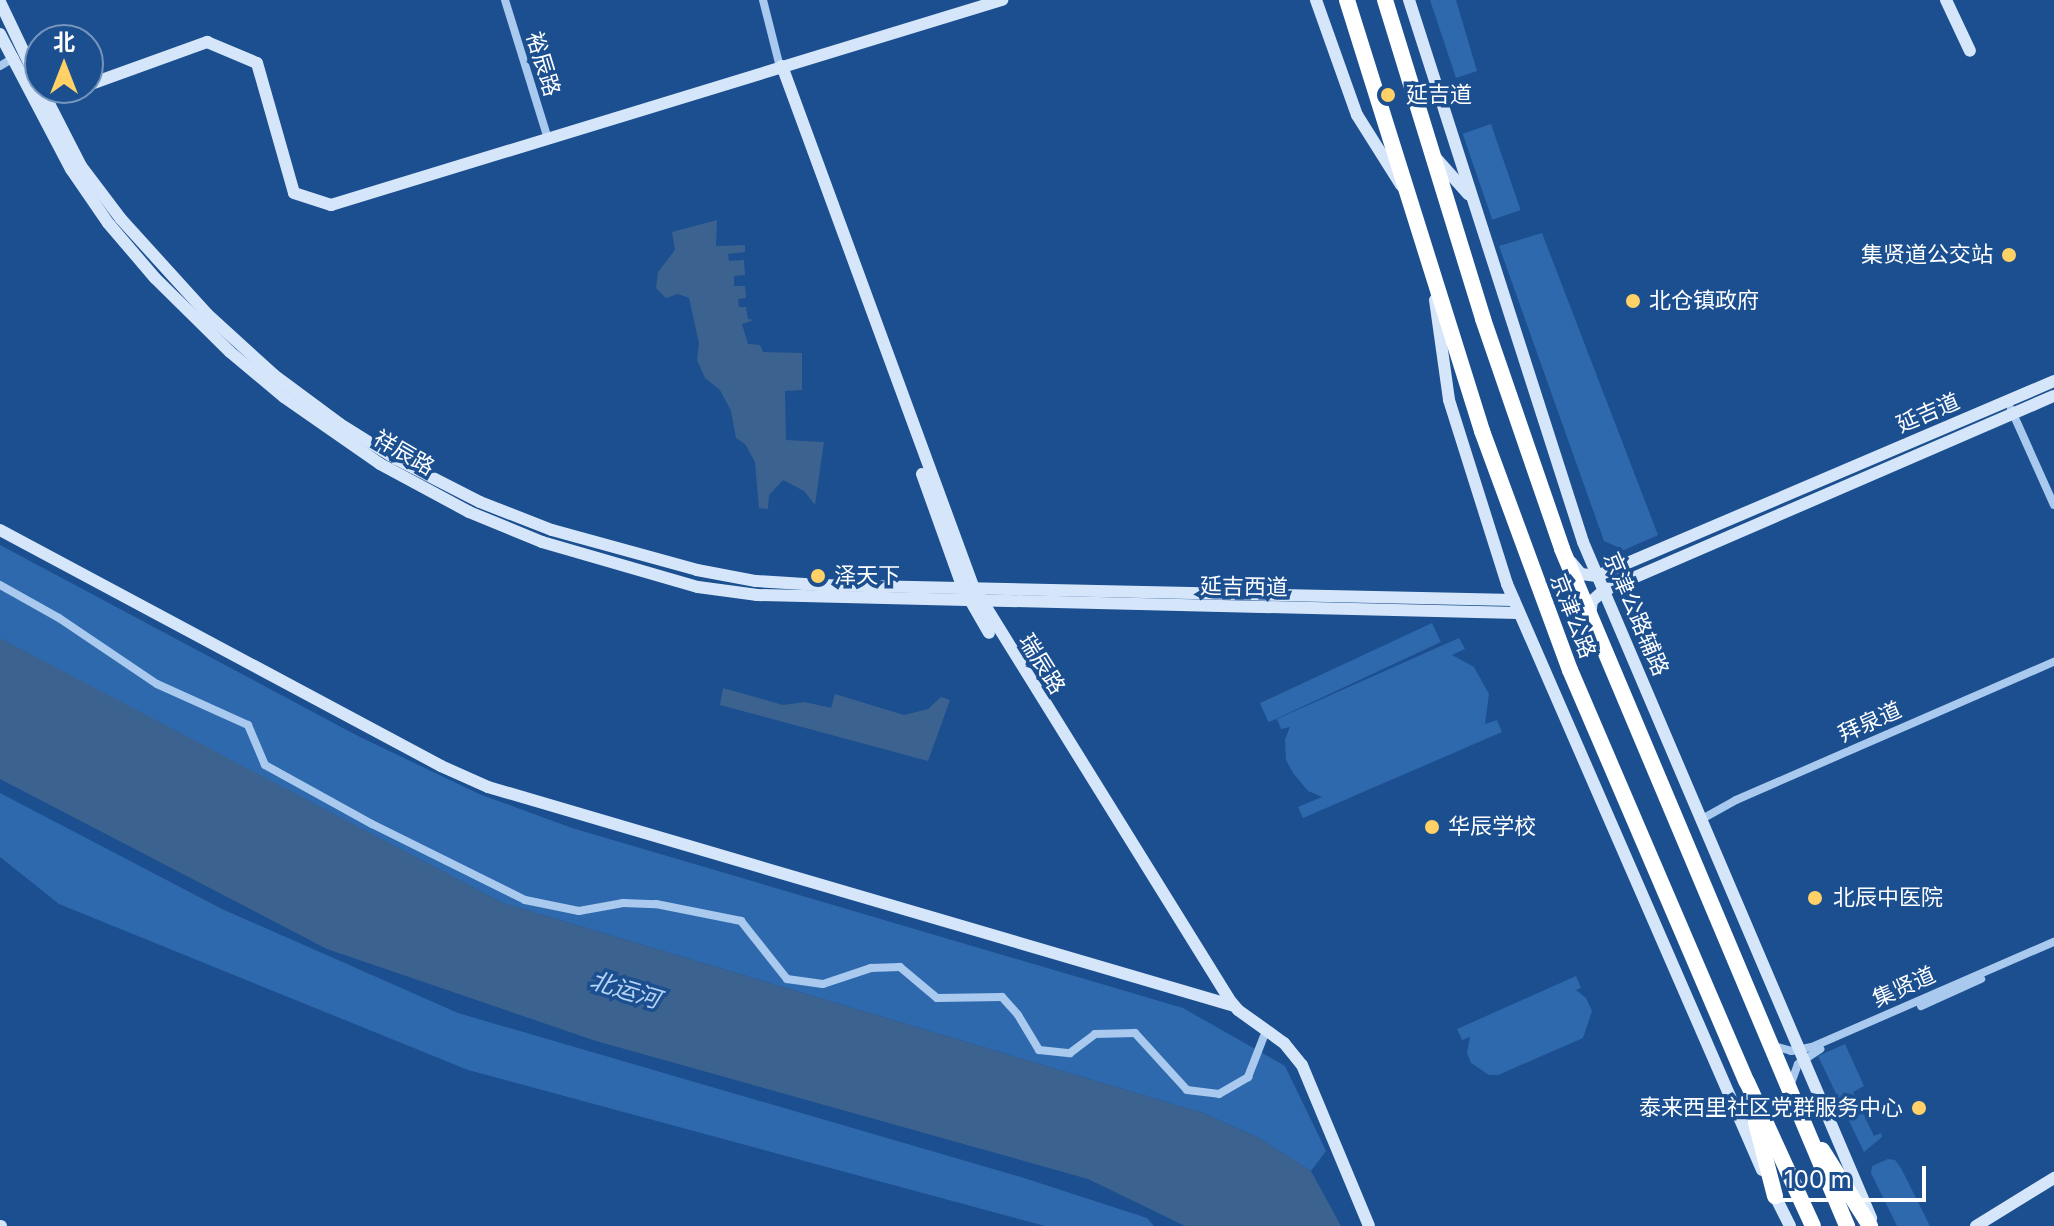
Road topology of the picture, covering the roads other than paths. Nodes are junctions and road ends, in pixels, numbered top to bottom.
1 (505, 0) edge
2 (763, 0) edge
3 (1002, 0) edge
4 (1316, 0) edge
5 (1347, 0) edge
6 (1385, 0) edge
7 (1409, 0) edge
8 (1946, 0) edge
9 (0, 2) edge
10 (0, 34) edge
11 (1970, 51) dead end
12 (11, 60) edge
13 (780, 67) junction
14 (104, 79) edge
15 (50, 104) edge
16 (548, 139) junction
17 (1434, 155) junction
18 (1403, 187) junction
19 (1470, 196) junction
20 (1431, 273) junction
21 (2054, 381) edge
22 (2054, 396) edge
23 (2007, 401) junction
24 (2013, 414) junction
25 (2054, 505) edge
26 (0, 530) edge
27 (1562, 549) junction
28 (1597, 576) junction
29 (0, 585) edge
30 (938, 586) junction
31 (967, 586) junction
32 (1603, 591) junction
33 (1514, 600) junction
34 (937, 601) junction
35 (975, 601) junction
36 (1519, 613) junction
37 (1589, 619) junction
38 (988, 623) junction
39 (2054, 662) edge
40 (1702, 819) junction
41 (2054, 945) edge
42 (1228, 1005) junction
43 (1264, 1036) junction
44 (1768, 1041) junction
45 (1802, 1054) junction
46 (1747, 1082) junction
47 (1790, 1091) junction
48 (1805, 1127) junction
49 (2054, 1178) edge
50 (1775, 1196) junction
51 (1363, 1226) edge
52 (1369, 1226) edge
53 (1790, 1226) edge
54 (1813, 1226) edge
55 (1847, 1226) edge
56 (1872, 1226) edge
57 (1976, 1226) edge

1 - 16 street, 裕辰路
2 - 13 street
3 - 13 street
4 - 18 street
5 - 18 highway, 京津公路
6 - 17 highway, 京津公路
7 - 19 street, 京津公路辅路
8 - 11 street
9 - 12 street, 祥辰路
10 - 12 street, 祥辰路
12 - 34 street, 祥辰路
13 - 16 street
13 - 31 street, 瑞辰路
14 - 16 street
15 - 30 street, 祥辰路
17 - 19 street
17 - 27 highway, 京津公路
18 - 20 highway, 京津公路
19 - 28 street, 京津公路辅路
20 - 33 street
20 - 46 highway, 京津公路
21 - 23 street, 延吉道
22 - 24 street, 延吉道
23 - 24 street
23 - 28 street, 延吉道
24 - 25 street
24 - 32 street, 延吉道
26 - 42 street
27 - 28 street
27 - 37 highway, 京津公路
28 - 32 street, 京津公路辅路
29 - 43 street
30 - 31 street, 祥辰路
30 - 35 street
31 - 33 street, 延吉西道
31 - 35 street, 瑞辰路
32 - 37 street
32 - 40 street, 京津公路辅路
33 - 36 street
34 - 35 street, 祥辰路
34 - 38 street
35 - 36 street, 延吉西道
35 - 38 street, 瑞辰路
36 - 50 street
37 - 44 highway, 京津公路
38 - 42 street, 瑞辰路
39 - 40 street, 拜泉道
40 - 45 street, 京津公路辅路
41 - 45 street, 集贤道
42 - 43 street, 瑞辰路
42 - 52 street, 瑞辰路
43 - 51 street, 瑞辰路
44 - 45 street
44 - 47 highway, 京津公路
45 - 47 street
45 - 56 street, 京津公路辅路
46 - 50 highway
46 - 54 highway, 京津公路
47 - 48 highway, 京津公路
48 - 55 highway, 京津公路
48 - 56 highway
49 - 57 street
50 - 53 street

